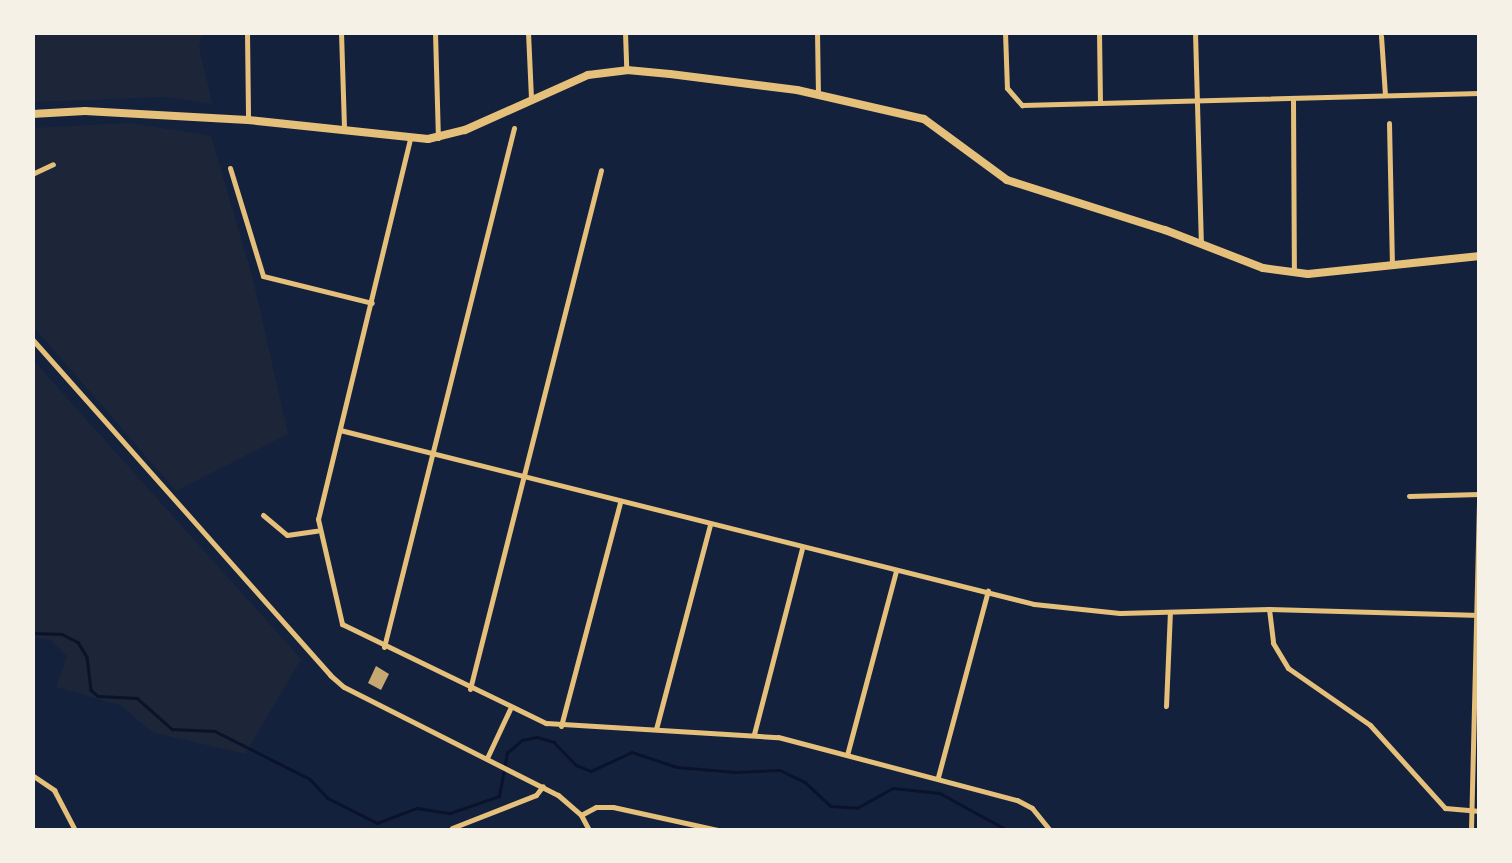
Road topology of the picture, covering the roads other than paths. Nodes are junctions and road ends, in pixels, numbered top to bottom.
1 (247, 32) edge
2 (341, 32) edge
3 (435, 32) edge
4 (528, 32) edge
5 (625, 32) edge
6 (816, 32) edge
7 (1005, 32) edge
8 (1099, 32) edge
9 (1195, 32) edge
10 (1381, 36) dead end
11 (626, 70) junction
12 (1480, 93) edge
13 (818, 94) junction
14 (1385, 96) junction
15 (1293, 99) junction
16 (531, 100) junction
17 (1195, 100) junction
18 (1100, 103) junction
19 (32, 114) edge
20 (248, 120) junction
21 (1390, 123) dead end
22 (514, 128) dead end
23 (344, 132) junction
24 (438, 138) junction
25 (410, 139) junction
26 (53, 164) dead end
27 (230, 168) dead end
28 (600, 170) dead end
29 (32, 174) edge
30 (1201, 245) junction
31 (1480, 256) edge
32 (1392, 263) junction
33 (1294, 274) junction
34 (372, 303) junction
35 (32, 339) edge
36 (340, 430) junction
37 (1480, 451) edge
38 (434, 453) junction
39 (525, 475) junction
40 (1479, 494) edge
41 (1409, 496) dead end
42 (620, 502) junction
43 (263, 515) dead end
44 (1479, 518) edge
45 (710, 524) junction
46 (318, 530) junction
47 (802, 548) junction
48 (896, 571) junction
49 (988, 591) junction
50 (1269, 609) junction
51 (1170, 612) junction
52 (1479, 615) edge
53 (384, 647) junction
54 (470, 689) junction
55 (1166, 706) dead end
56 (510, 709) junction
57 (561, 726) junction
58 (656, 729) junction
59 (754, 734) junction
60 (846, 755) junction
61 (490, 759) junction
62 (32, 776) edge
63 (938, 777) junction
64 (543, 786) junction
65 (1471, 810) junction
66 (1480, 811) edge
67 (581, 815) junction
68 (452, 828) edge
69 (75, 830) edge
70 (589, 830) edge
71 (718, 830) edge
72 (1050, 830) edge
73 (1471, 830) edge

1 - 20 street
2 - 23 street
3 - 24 street
4 - 16 street
5 - 11 street
6 - 13 street
7 - 18 street
8 - 18 street
9 - 17 street
10 - 14 street
11 - 13 main road
11 - 16 main road
12 - 14 street
13 - 30 main road
14 - 15 street
15 - 17 street
15 - 33 street
16 - 24 main road
17 - 18 street
17 - 30 street
19 - 20 main road
20 - 23 main road
21 - 32 street
22 - 38 street
23 - 25 main road
24 - 25 main road
25 - 34 street
26 - 29 street
27 - 34 street
28 - 39 street
30 - 33 main road
31 - 32 main road
32 - 33 main road
34 - 36 street
35 - 61 street
36 - 38 street
36 - 46 street
37 - 40 street
38 - 39 street
38 - 53 street
39 - 42 street
39 - 54 street
40 - 41 street
40 - 44 street
42 - 45 street
42 - 57 street
43 - 46 street
44 - 52 street
45 - 47 street
45 - 58 street
46 - 53 street
47 - 48 street
47 - 59 street
48 - 49 street
48 - 60 street
49 - 51 street
49 - 63 street
50 - 51 street
50 - 52 street
50 - 65 street
51 - 55 street
52 - 65 street
53 - 54 street
54 - 56 street
56 - 57 street
56 - 61 street
57 - 58 street
58 - 59 street
59 - 60 street
60 - 63 street
61 - 64 street
62 - 69 street
63 - 72 street
64 - 67 street
64 - 68 street
65 - 66 street
65 - 73 street
67 - 70 street
67 - 71 street

